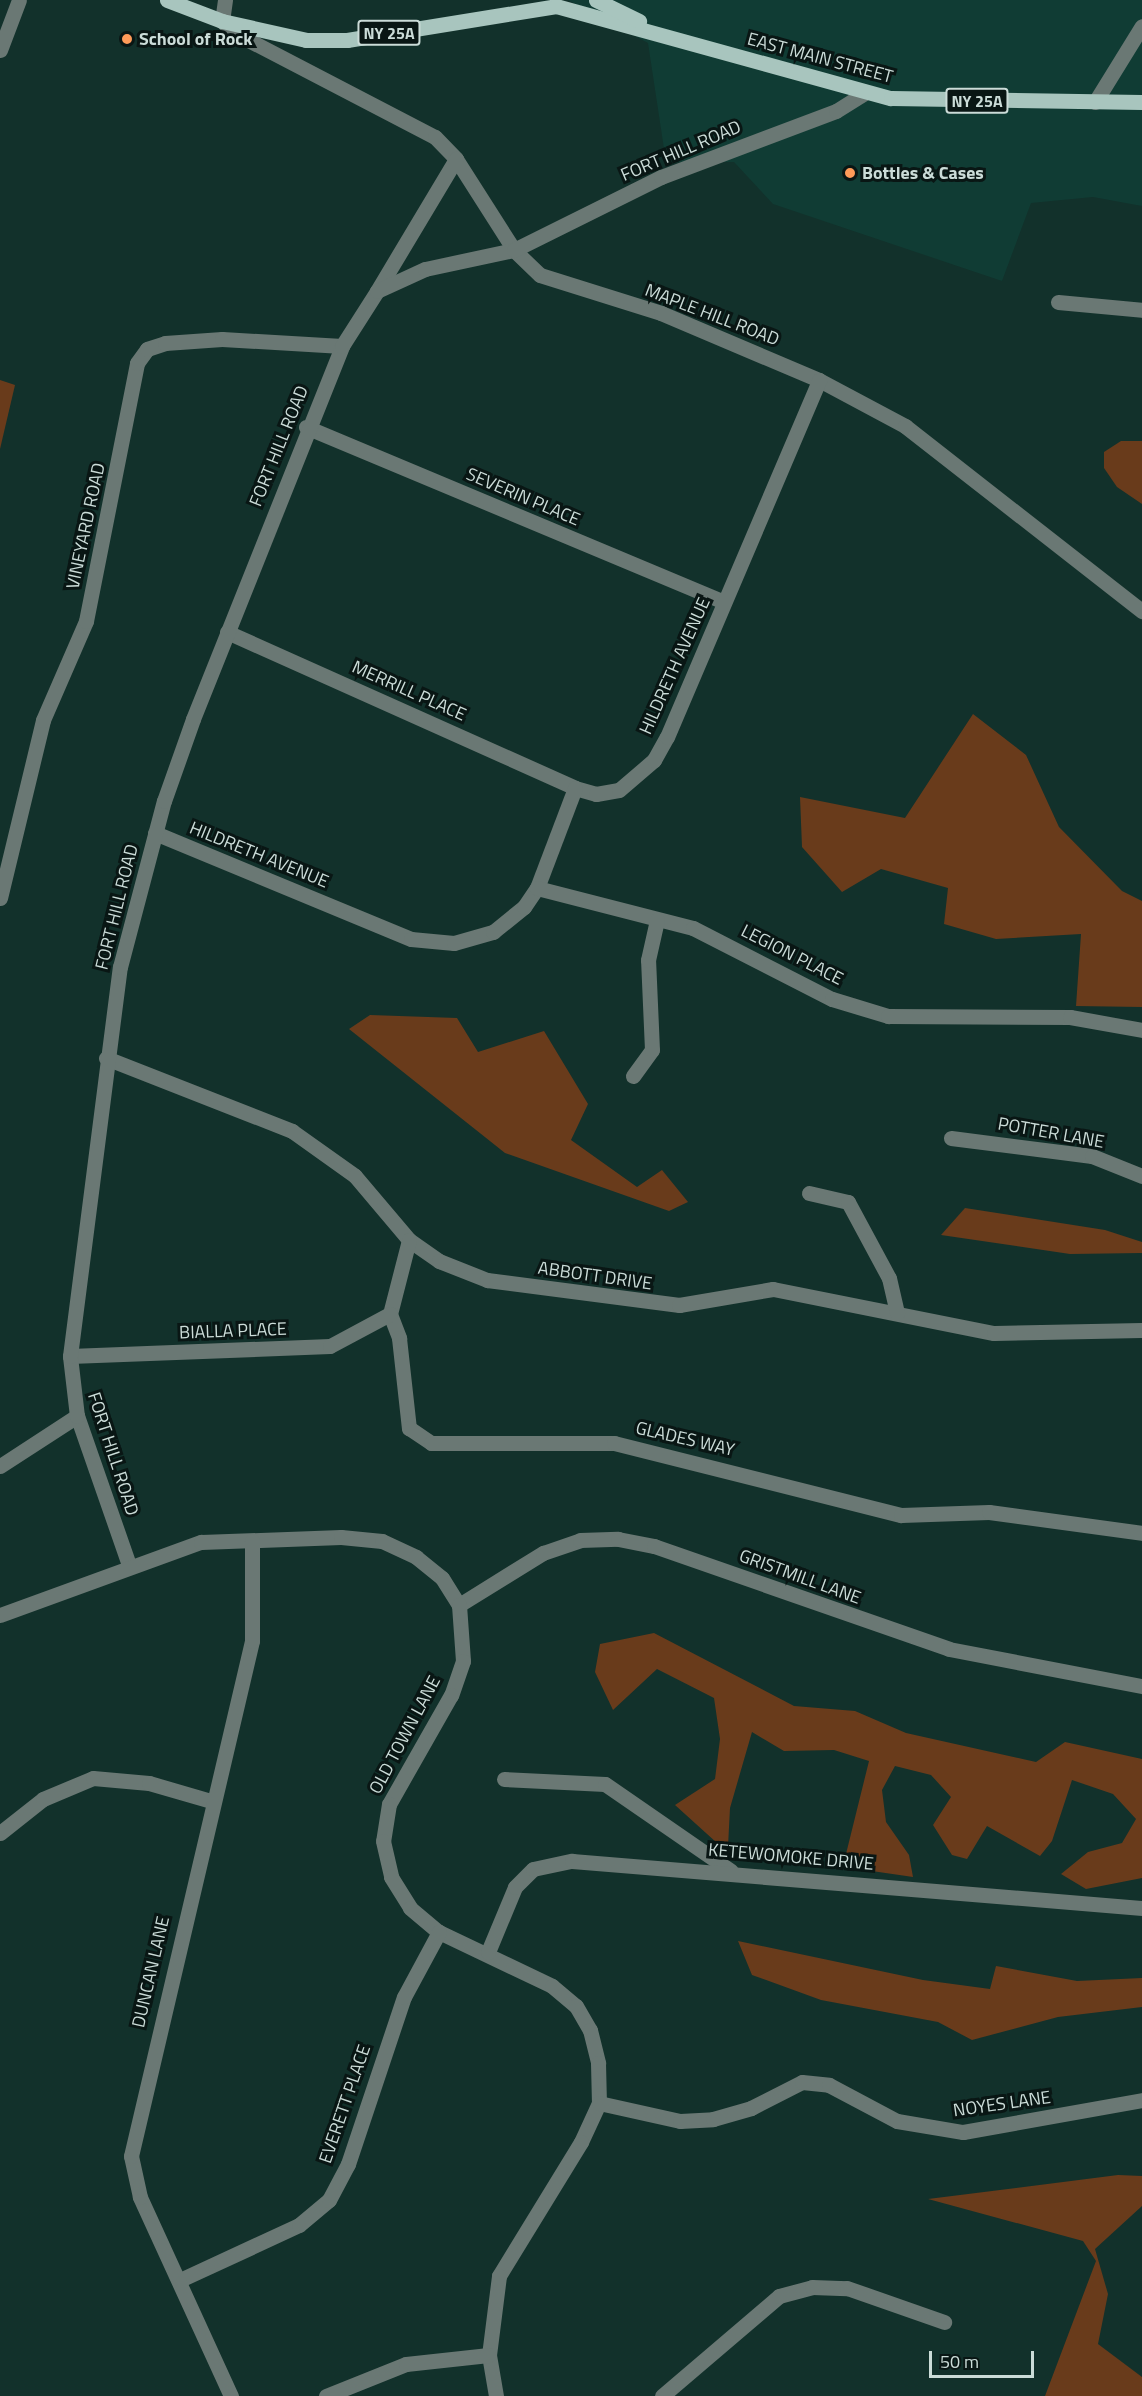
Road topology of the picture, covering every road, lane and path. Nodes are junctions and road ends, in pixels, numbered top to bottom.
1 (19, 0) edge
2 (167, 0) edge
3 (225, 0) edge
4 (596, 0) edge
5 (558, 3) edge
6 (222, 21) junction
7 (1142, 26) edge
8 (671, 37) junction
9 (0, 50) edge
10 (865, 93) junction
11 (1095, 102) junction
12 (1142, 102) edge
13 (456, 159) junction
14 (514, 250) junction
15 (377, 291) junction
16 (1058, 302) dead end
17 (1142, 310) edge
18 (342, 346) junction
19 (819, 380) junction
20 (306, 427) junction
21 (724, 602) junction
22 (1142, 611) edge
23 (227, 632) junction
24 (575, 788) junction
25 (155, 833) junction
26 (537, 888) junction
27 (0, 897) edge
28 (657, 920) junction
29 (1142, 1030) edge
30 (106, 1058) junction
31 (633, 1076) dead end
32 (951, 1138) dead end
33 (1142, 1176) edge
34 (809, 1193) dead end
35 (409, 1240) junction
36 (897, 1313) junction
37 (390, 1314) junction
38 (1142, 1330) edge
39 (70, 1356) junction
40 (77, 1416) junction
41 (0, 1466) edge
42 (1142, 1533) edge
43 (252, 1541) junction
44 (129, 1565) junction
45 (459, 1605) junction
46 (0, 1615) edge
47 (1142, 1686) edge
48 (504, 1779) dead end
49 (211, 1801) junction
50 (0, 1833) edge
51 (731, 1871) junction
52 (1142, 1908) edge
53 (439, 1932) junction
54 (488, 1952) junction
55 (1142, 2100) edge
56 (599, 2103) junction
57 (180, 2280) junction
58 (944, 2322) dead end
59 (489, 2355) junction
60 (231, 2396) edge
61 (326, 2396) edge
62 (496, 2396) edge
63 (662, 2396) edge

1 - 9 street
2 - 6 main road, EAST MAIN STREET / NY 25A
3 - 6 street
4 - 8 main road, EAST MAIN STREET / NY 25A
5 - 6 main road, EAST MAIN STREET / NY 25A
5 - 8 main road, EAST MAIN STREET
6 - 13 street, MAPLE HILL ROAD
7 - 11 street
8 - 10 main road, EAST MAIN STREET / NY 25A
10 - 11 main road, EAST MAIN STREET / NY 25A
10 - 14 street, FORT HILL ROAD
11 - 12 main road, EAST MAIN STREET / NY 25A
13 - 14 street, MAPLE HILL ROAD
13 - 15 street, FORT HILL ROAD
14 - 15 street, FORT HILL ROAD
14 - 19 street, MAPLE HILL ROAD
15 - 18 street, FORT HILL ROAD
16 - 17 street
18 - 20 street, FORT HILL ROAD
18 - 27 street, VINEYARD ROAD
19 - 21 street, HILDRETH AVENUE
19 - 22 street, MAPLE HILL ROAD
20 - 21 street, SEVERIN PLACE
20 - 23 street, FORT HILL ROAD
21 - 24 street, HILDRETH AVENUE
23 - 24 street, MERRILL PLACE
23 - 25 street, FORT HILL ROAD
24 - 26 street, HILDRETH AVENUE
25 - 26 street, HILDRETH AVENUE
25 - 30 street, FORT HILL ROAD
26 - 28 street, LEGION PLACE
28 - 29 street, LEGION PLACE
28 - 31 street
30 - 35 street, ABBOTT DRIVE
30 - 39 street, FORT HILL ROAD
32 - 33 street, POTTER LANE
34 - 36 street
35 - 36 street, ABBOTT DRIVE
35 - 37 street
36 - 38 street, ABBOTT DRIVE
37 - 39 street, BIALLA PLACE
37 - 42 street, GLADES WAY
39 - 40 street, FORT HILL ROAD
40 - 41 street
40 - 44 street, FORT HILL ROAD
43 - 44 street, OLD TOWN LANE
43 - 45 street, OLD TOWN LANE
43 - 49 street, DUNCAN LANE
44 - 46 street, OLD TOWN LANE
45 - 47 street, GRISTMILL LANE
45 - 53 street, OLD TOWN LANE
48 - 51 street
49 - 50 street
49 - 57 street, DUNCAN LANE
51 - 52 street, KETEWOMOKE DRIVE
51 - 54 street, KETEWOMOKE DRIVE
53 - 54 street, OLD TOWN LANE
53 - 57 street, EVERETT PLACE
54 - 56 street, OLD TOWN LANE
55 - 56 street, NOYES LANE
56 - 59 street
57 - 60 street, DUNCAN LANE
58 - 63 street
59 - 61 street
59 - 62 street

